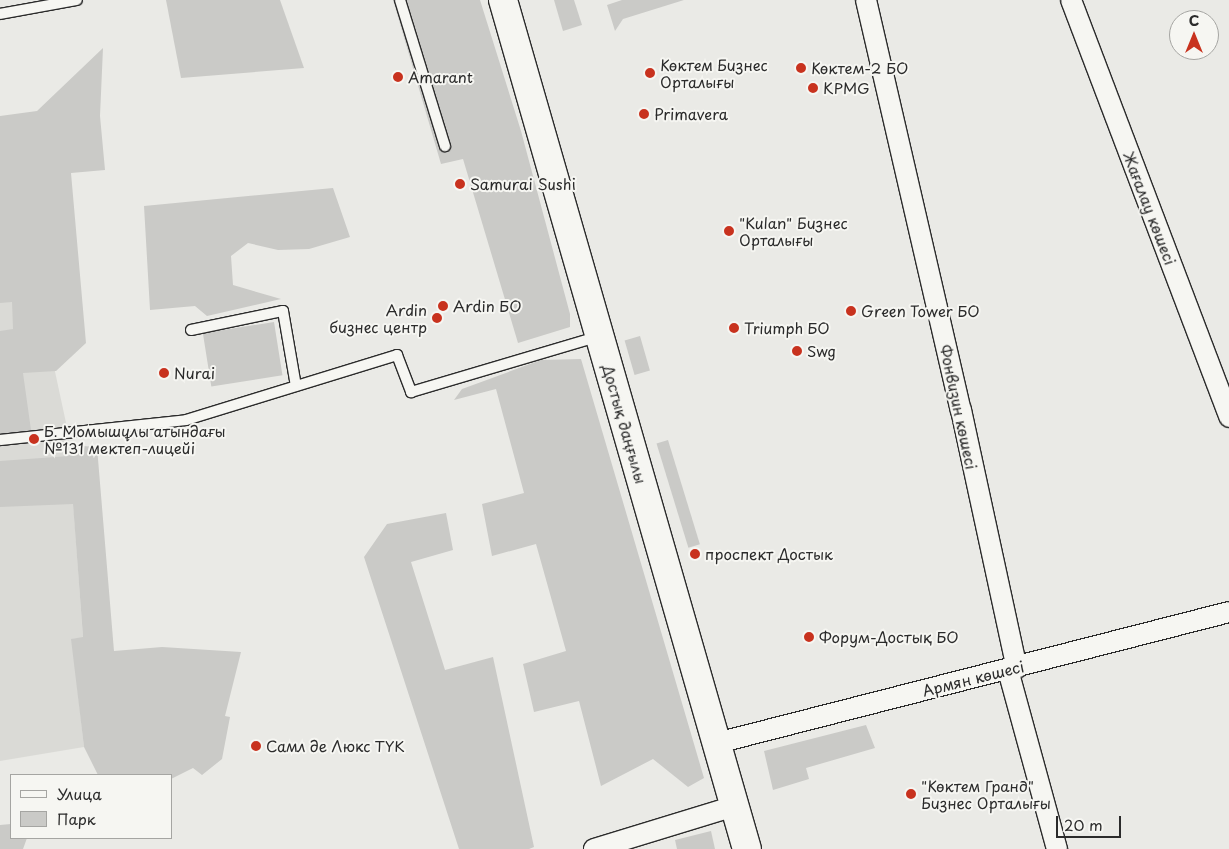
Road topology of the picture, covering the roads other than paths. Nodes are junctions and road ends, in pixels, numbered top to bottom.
1 (76, 0) edge
2 (400, 0) edge
3 (503, 0) edge
4 (866, 0) edge
5 (1071, 0) edge
6 (0, 14) edge
7 (445, 146) dead end
8 (191, 330) dead end
9 (600, 336) junction
10 (296, 386) junction
11 (1229, 417) edge
12 (0, 440) edge
13 (1229, 612) edge
14 (1012, 669) junction
15 (717, 743) junction
16 (735, 806) junction
17 (594, 849) edge
18 (747, 849) edge
19 (1057, 849) edge

1 - 6 lane
2 - 7 lane
3 - 9 main road, Достық даңғылы
4 - 14 street, Фонвизин көшесі
5 - 11 street, Жағалау көшесі
8 - 10 lane
9 - 10 lane
9 - 15 main road, Достық даңғылы
10 - 12 lane
13 - 14 street, Армян көшесі
14 - 15 street, Армян көшесі
14 - 19 street, Фонвизин көшесі
15 - 16 main road, Достық даңғылы
16 - 17 street
16 - 18 main road, Достық даңғылы

